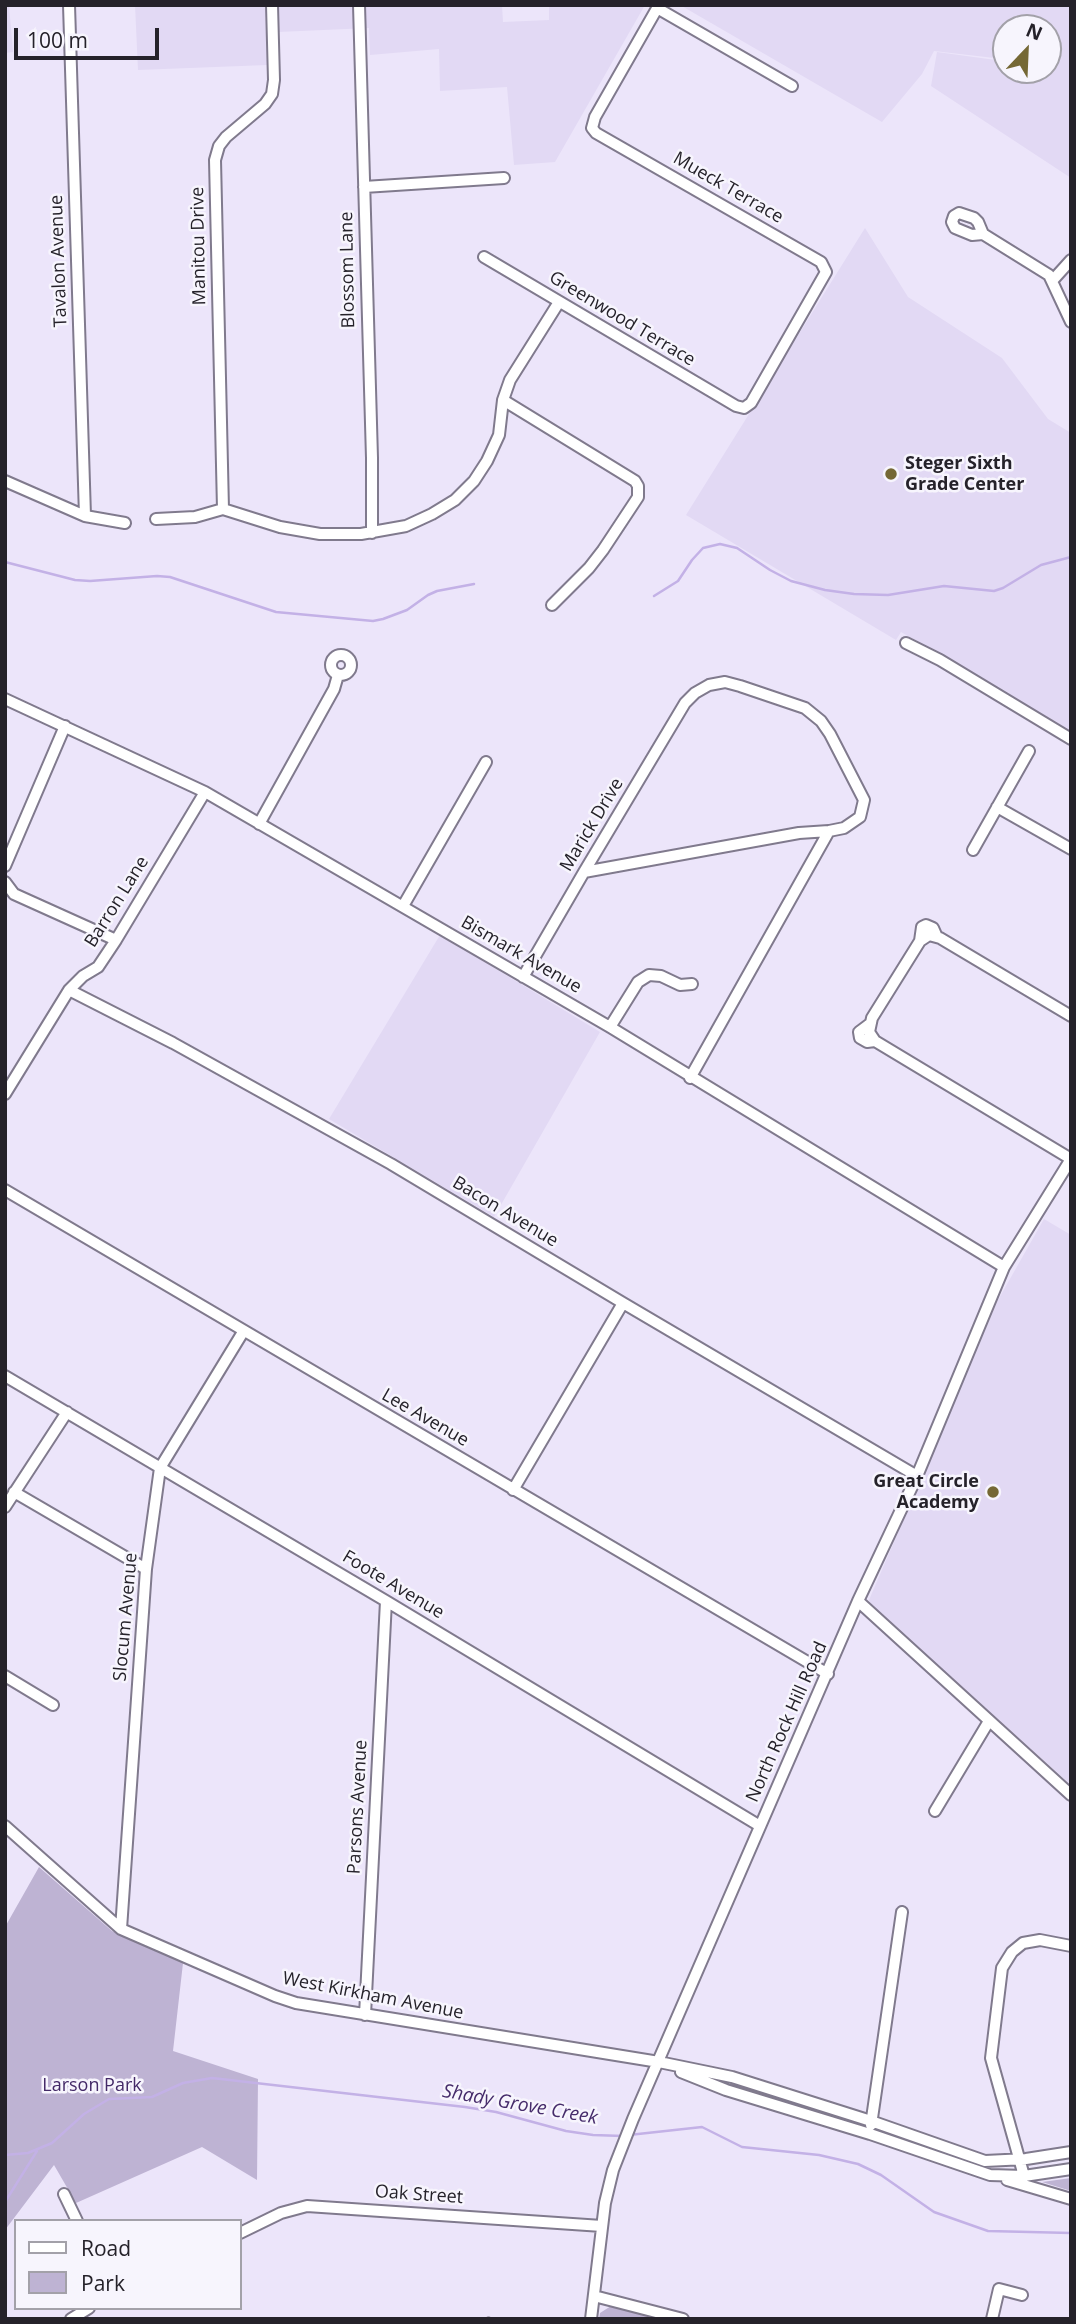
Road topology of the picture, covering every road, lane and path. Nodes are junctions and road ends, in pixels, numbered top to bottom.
1 (69, 5) edge
2 (272, 5) edge
3 (359, 5) edge
4 (658, 6) edge
5 (792, 86) dead end
6 (504, 178) dead end
7 (364, 187) junction
8 (983, 234) dead end
9 (484, 257) dead end
10 (1071, 260) edge
11 (1052, 281) junction
12 (559, 302) junction
13 (1071, 321) edge
14 (503, 400) junction
15 (744, 408) joint
16 (5, 481) edge
17 (223, 509) junction
18 (85, 516) junction
19 (156, 519) dead end
20 (125, 523) dead end
21 (372, 533) junction
22 (552, 605) dead end
23 (906, 643) dead end
24 (338, 675) dead end
25 (5, 699) edge
26 (65, 726) junction
27 (1071, 739) edge
28 (1029, 751) dead end
29 (486, 762) dead end
30 (205, 792) junction
31 (997, 807) junction
32 (259, 824) junction
33 (829, 831) junction
34 (1071, 849) edge
35 (973, 850) dead end
36 (5, 866) edge
37 (584, 872) junction
38 (5, 882) edge
39 (403, 906) junction
40 (116, 940) junction
41 (523, 977) junction
42 (692, 984) dead end
43 (69, 990) junction
44 (1071, 1016) edge
45 (610, 1027) junction
46 (690, 1078) junction
47 (5, 1094) edge
48 (1071, 1159) edge
49 (5, 1190) edge
50 (1004, 1267) junction
51 (623, 1303) junction
52 (243, 1332) junction
53 (5, 1376) edge
54 (67, 1412) junction
55 (160, 1468) junction
56 (917, 1476) junction
57 (513, 1490) junction
58 (14, 1492) junction
59 (5, 1507) edge
60 (146, 1569) junction
61 (386, 1601) junction
62 (859, 1601) junction
63 (828, 1674) junction
64 (5, 1676) edge
65 (53, 1705) dead end
66 (989, 1721) junction
67 (1071, 1795) edge
68 (935, 1811) dead end
69 (5, 1826) edge
70 (760, 1826) junction
71 (902, 1912) dead end
72 (121, 1929) junction
73 (1071, 1945) edge
74 (365, 2015) junction
75 (659, 2062) junction
76 (871, 2121) junction
77 (870, 2134) junction
78 (1071, 2152) edge
79 (1018, 2158) junction
80 (1071, 2169) edge
81 (990, 2175) junction
82 (1024, 2176) junction
83 (64, 2194) dead end
84 (1071, 2199) edge
85 (76, 2219) edge
86 (602, 2226) junction
87 (242, 2232) edge
88 (1022, 2295) dead end
89 (594, 2296) junction
90 (591, 2319) edge
91 (683, 2319) edge
92 (992, 2319) edge

1 - 18 street, Tavalon Avenue
2 - 17 street, Manitou Drive
3 - 7 street, Blossom Lane
4 - 5 street
4 - 15 street, Mueck Terrace
6 - 7 street
7 - 21 street, Blossom Lane
8 - 11 street
9 - 12 street, Greenwood Terrace
10 - 11 street
11 - 13 street
12 - 14 street
12 - 15 street, Greenwood Terrace
14 - 21 street
14 - 22 street
16 - 18 street
17 - 19 street
17 - 21 street
18 - 20 street
23 - 27 street
24 - 32 street
25 - 26 street, Bismark Avenue
26 - 30 street, Bismark Avenue
26 - 36 street
28 - 31 street
29 - 39 street
30 - 32 street, Bismark Avenue
30 - 40 street, Barron Lane
31 - 34 street
31 - 35 street
32 - 39 street, Bismark Avenue
33 - 37 street
33 - 37 street, Marick Drive
33 - 46 street
37 - 41 street, Marick Drive
38 - 40 street
39 - 41 street, Bismark Avenue
40 - 43 street, Barron Lane
41 - 45 street, Bismark Avenue
42 - 45 street
43 - 47 street, Barron Lane
43 - 51 street, Bacon Avenue
44 - 48 street
45 - 46 street, Bismark Avenue
46 - 50 street, Bismark Avenue
48 - 50 street, North Rock Hill Road
49 - 52 street, Lee Avenue
50 - 56 street, North Rock Hill Road
51 - 56 street, Bacon Avenue
51 - 57 street
52 - 55 street, Slocum Avenue
52 - 57 street, Lee Avenue
53 - 54 street, Foote Avenue
54 - 55 street, Foote Avenue
54 - 58 street
55 - 60 street, Slocum Avenue
55 - 61 street, Foote Avenue
56 - 62 street, North Rock Hill Road
57 - 63 street, Lee Avenue
58 - 59 street
58 - 60 street
60 - 72 street, Slocum Avenue
61 - 70 street, Foote Avenue
61 - 74 street, Parsons Avenue
62 - 63 street, North Rock Hill Road
62 - 66 street
63 - 70 street, North Rock Hill Road
64 - 65 street
66 - 67 street
66 - 68 street
69 - 72 street, West Kirkham Avenue
70 - 75 street, North Rock Hill Road
71 - 76 street
72 - 74 street, West Kirkham Avenue
73 - 79 street
74 - 75 street, West Kirkham Avenue
75 - 76 street, West Kirkham Avenue
75 - 77 street, West Kirkham Avenue
75 - 86 street, North Rock Hill Road
76 - 77 street
76 - 79 street, West Kirkham Avenue
77 - 81 street, West Kirkham Avenue
78 - 79 street, West Kirkham Avenue
79 - 82 street
80 - 82 street, West Kirkham Avenue
81 - 82 street, West Kirkham Avenue
81 - 84 street
83 - 85 street
86 - 87 street, Oak Street
86 - 89 street, North Rock Hill Road
88 - 92 street
89 - 90 street, North Rock Hill Road
89 - 91 street

